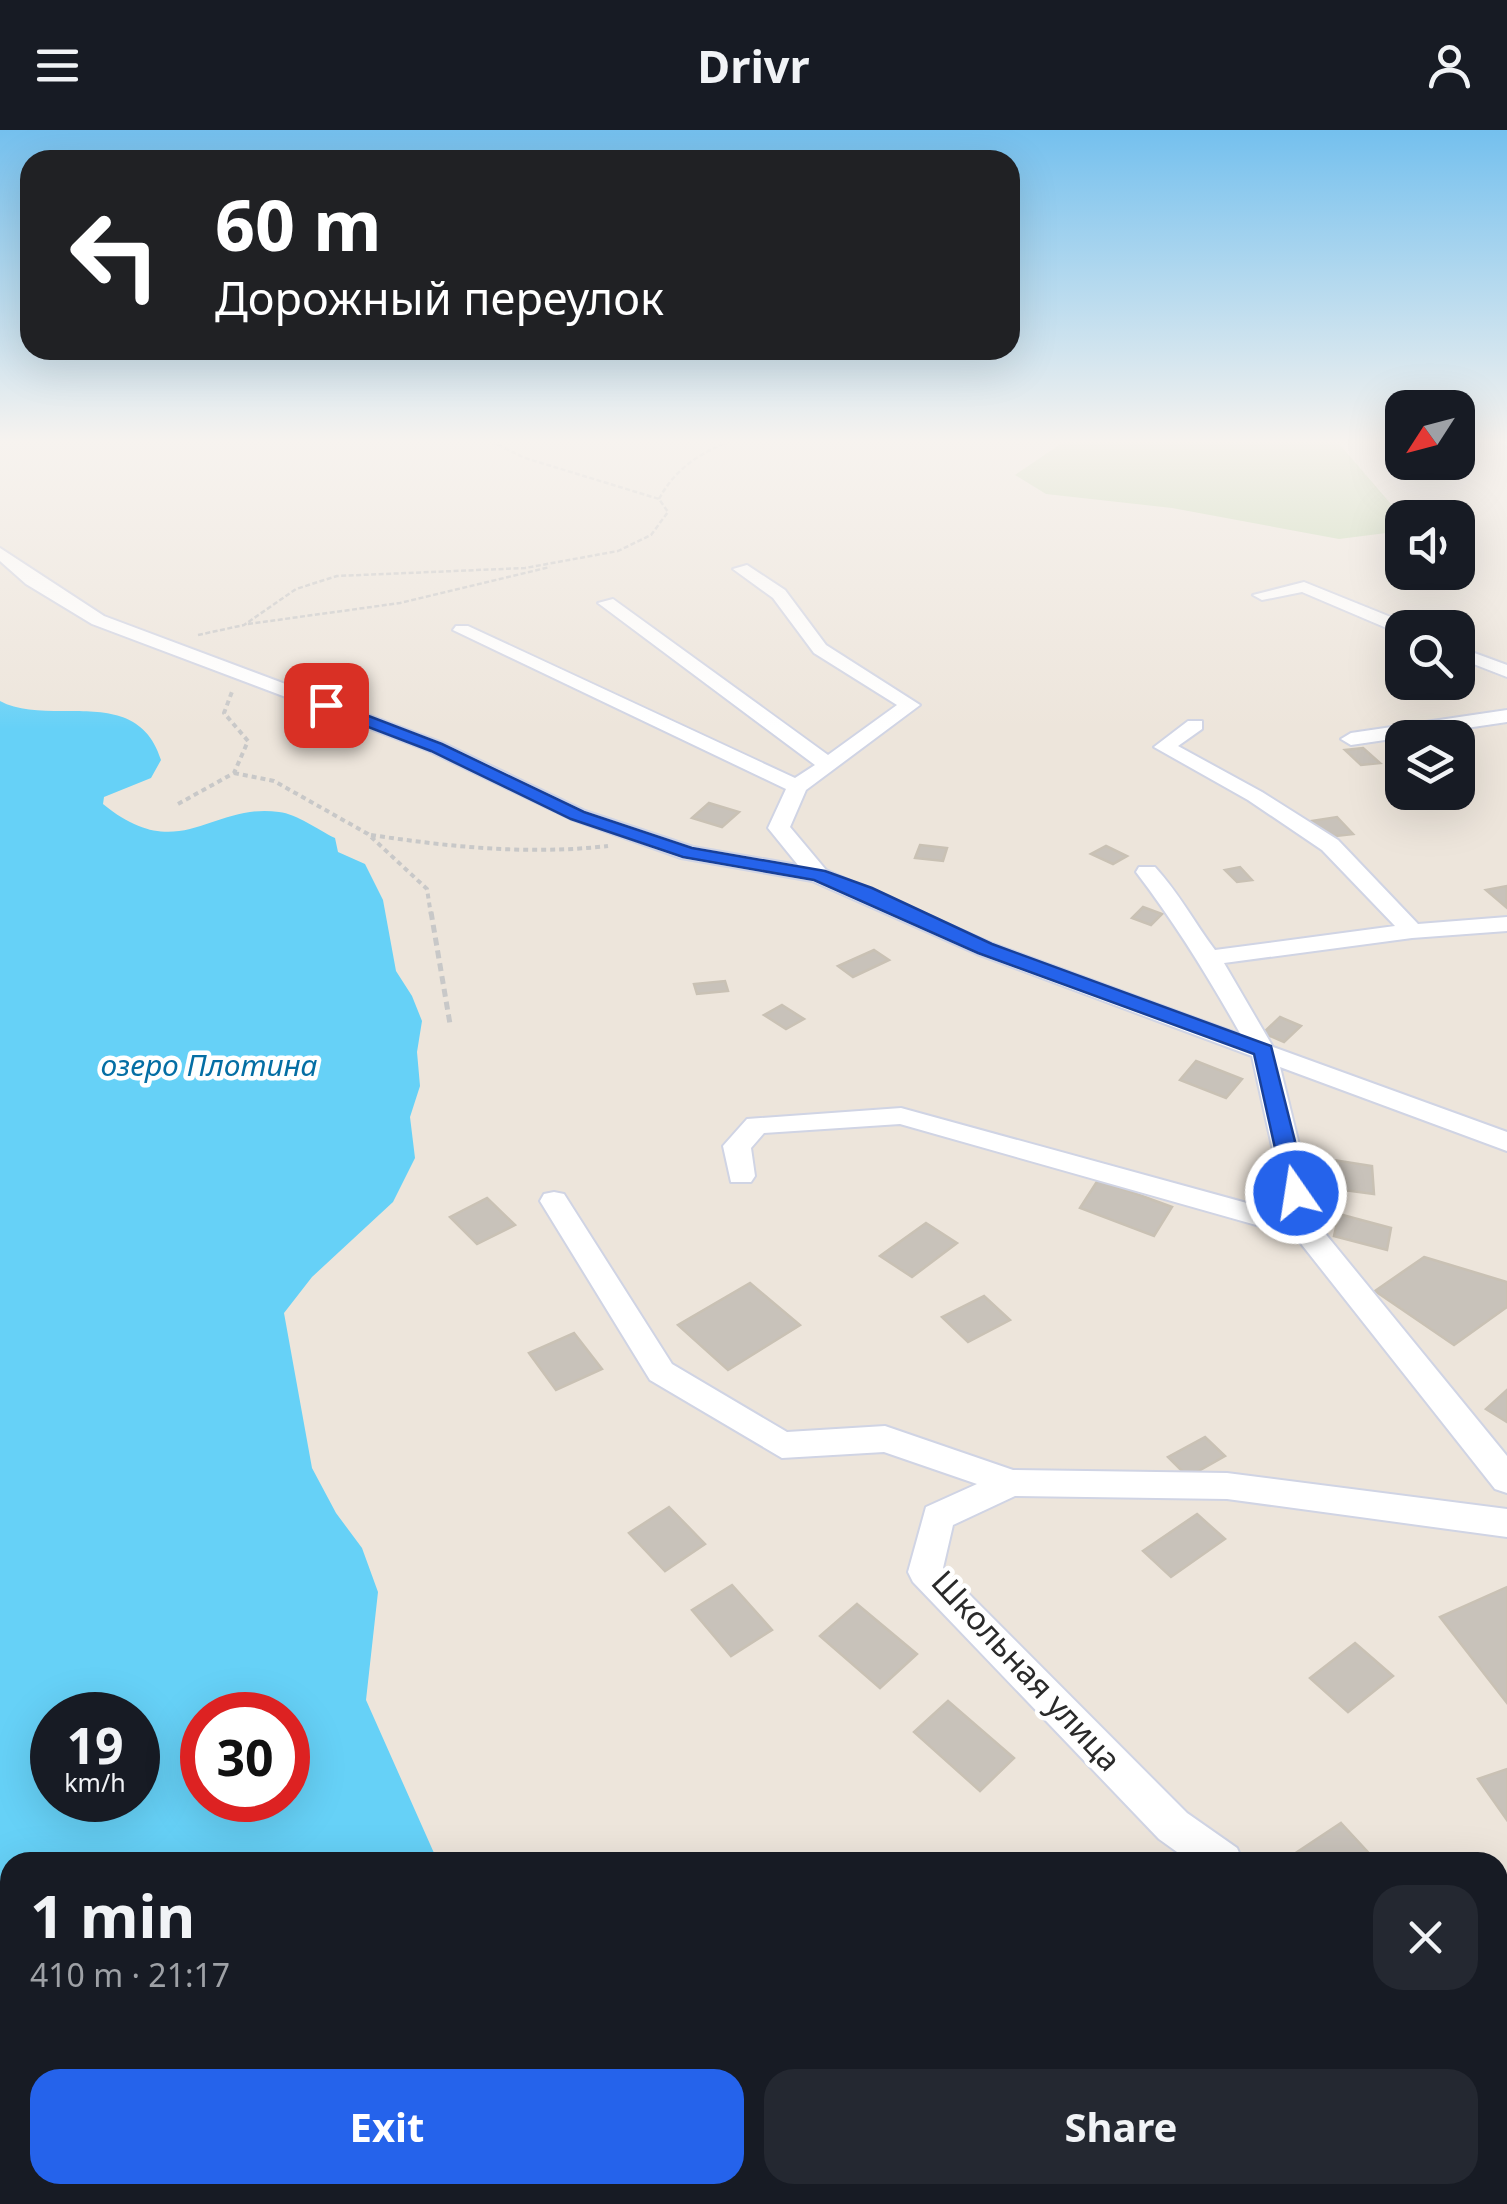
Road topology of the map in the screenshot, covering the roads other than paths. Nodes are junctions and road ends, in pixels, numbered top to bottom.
1 (0, 553) edge
2 (741, 569) dead end
3 (1262, 595) dead end
4 (607, 603) dead end
5 (1385, 621) edge
6 (462, 630) dead end
7 (1475, 659) edge
8 (1507, 671) edge
9 (1507, 716) edge
10 (1195, 724) dead end
11 (1350, 740) dead end
12 (828, 764) junction
13 (797, 786) junction
14 (1147, 872) dead end
15 (818, 875) junction
16 (1507, 924) edge
17 (1412, 931) junction
18 (1209, 958) junction
19 (1263, 1051) junction
20 (1507, 1142) edge
21 (742, 1176) dead end
22 (554, 1201) dead end
23 (1305, 1228) junction
24 (1507, 1480) edge
25 (1012, 1482) junction
26 (1507, 1523) edge
27 (1208, 1852) edge

1 - 15 street
2 - 12 street
3 - 5 street
4 - 12 street
6 - 13 street
7 - 8 street
9 - 11 street
10 - 17 street
12 - 13 street
13 - 15 street
14 - 18 street
15 - 19 street
16 - 17 street
17 - 18 street
18 - 19 street
19 - 20 street
19 - 23 street
21 - 23 street
22 - 25 street
23 - 24 street
25 - 26 street
25 - 27 street, Школьная улица

